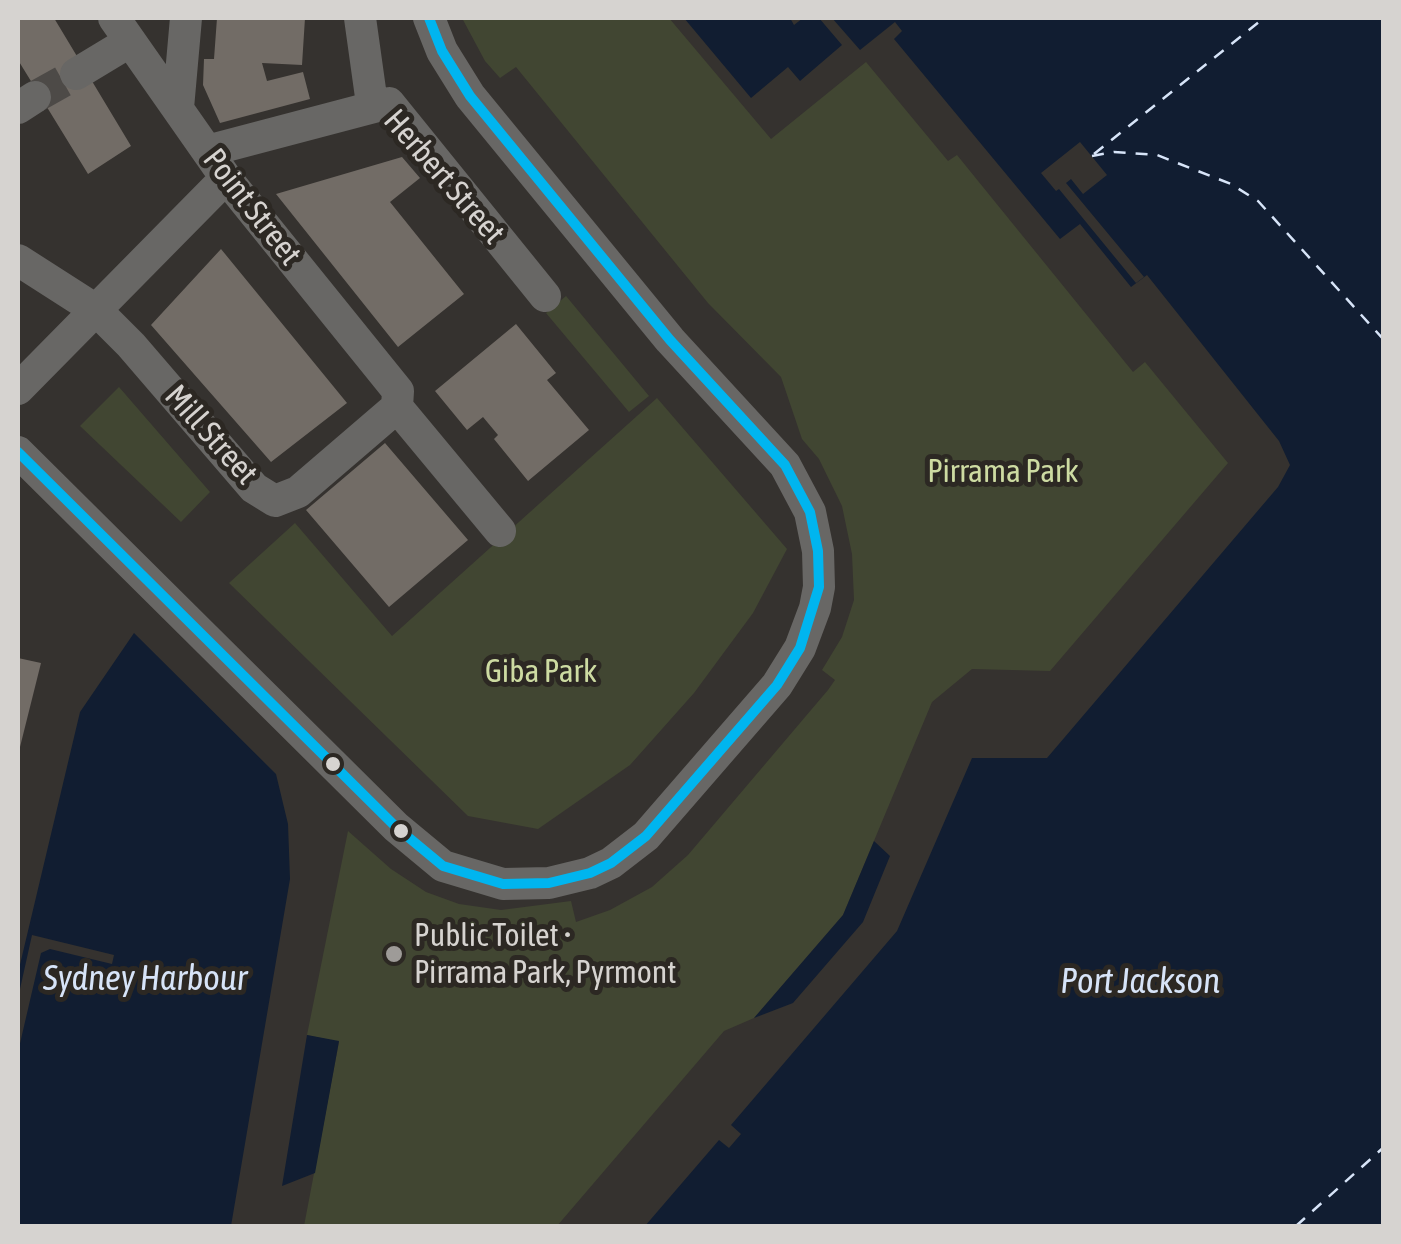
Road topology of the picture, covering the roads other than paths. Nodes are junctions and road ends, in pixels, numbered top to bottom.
1 (186, 18) edge
2 (360, 18) edge
3 (429, 18) edge
4 (121, 30) edge
5 (76, 74) tunnel mouth
6 (372, 104) junction
7 (178, 108) junction
8 (216, 164) junction
9 (18, 260) edge
10 (546, 296) dead end
11 (85, 321) junction
12 (18, 389) edge
13 (397, 399) junction
14 (18, 452) edge
15 (500, 531) dead end

1 - 7 street
2 - 6 street
3 - 14 street
4 - 5 street
4 - 7 street, Point Street
6 - 8 street, Herbert Street
6 - 10 street, Herbert Street
7 - 8 street, Point Street
8 - 11 street
8 - 13 street, Point Street
9 - 11 street, Mill Street
11 - 12 street
11 - 13 street, Mill Street
13 - 15 street, Point Street

